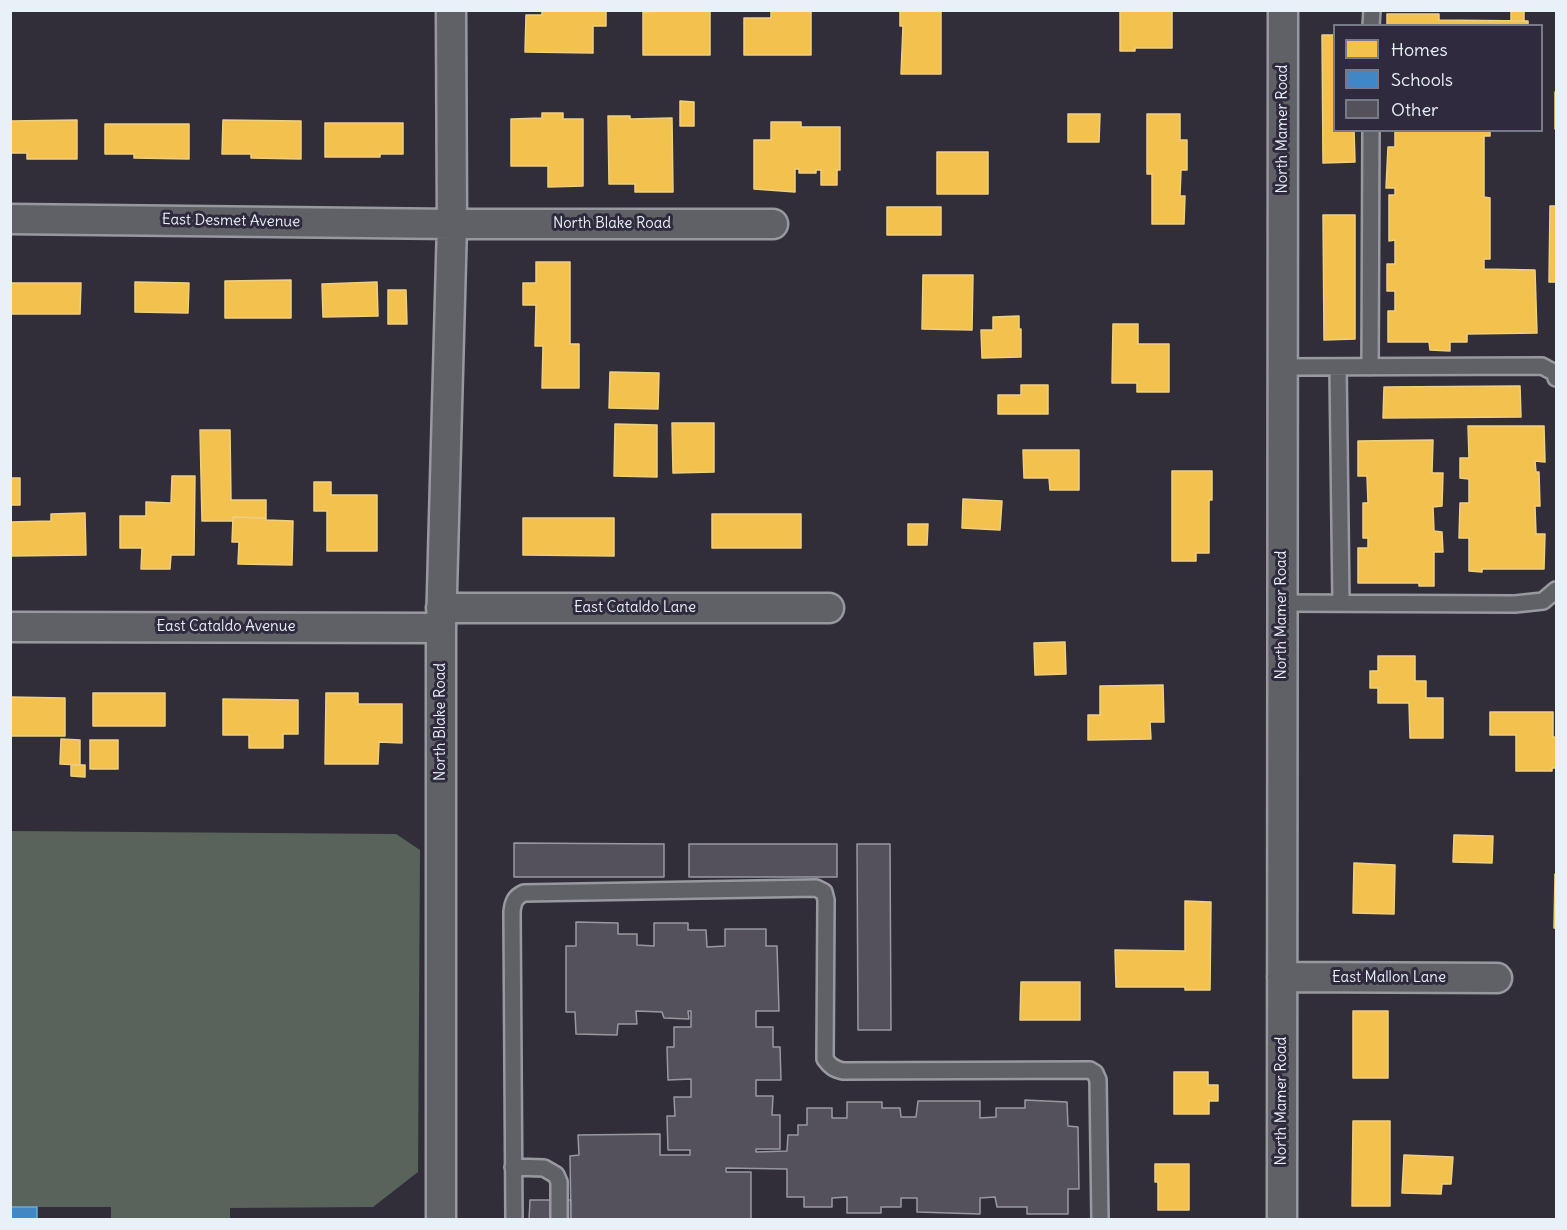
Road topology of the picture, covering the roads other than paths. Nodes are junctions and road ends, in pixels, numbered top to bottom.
1 (451, 10) edge
2 (1283, 10) edge
3 (1371, 132) edge
4 (10, 219) edge
5 (452, 224) junction
6 (773, 224) dead end
7 (1282, 367) junction
8 (1338, 367) junction
9 (1370, 367) junction
10 (1557, 378) edge
11 (1557, 591) edge
12 (1282, 603) junction
13 (1341, 603) junction
14 (829, 608) dead end
15 (441, 618) junction
16 (10, 627) edge
17 (1282, 977) junction
18 (1497, 978) dead end
19 (513, 1167) junction
20 (441, 1220) edge
21 (514, 1220) edge
22 (559, 1220) edge
23 (1100, 1220) edge
24 (1282, 1220) edge

1 - 5 street, North Blake Road
2 - 7 street, North Mamer Road
3 - 9 lane
4 - 5 street, East Desmet Avenue
5 - 6 street, North Blake Road
5 - 15 street, North Blake Road
7 - 8 lane
7 - 12 street, North Mamer Road
8 - 9 lane
8 - 13 lane
9 - 10 lane
11 - 13 lane
12 - 13 lane
12 - 17 street, North Mamer Road
14 - 15 street, East Cataldo Lane
15 - 16 street, East Cataldo Avenue
15 - 20 street, North Blake Road
17 - 18 street, East Mallon Lane
17 - 24 street, North Mamer Road
19 - 21 lane
19 - 22 lane
19 - 23 lane

